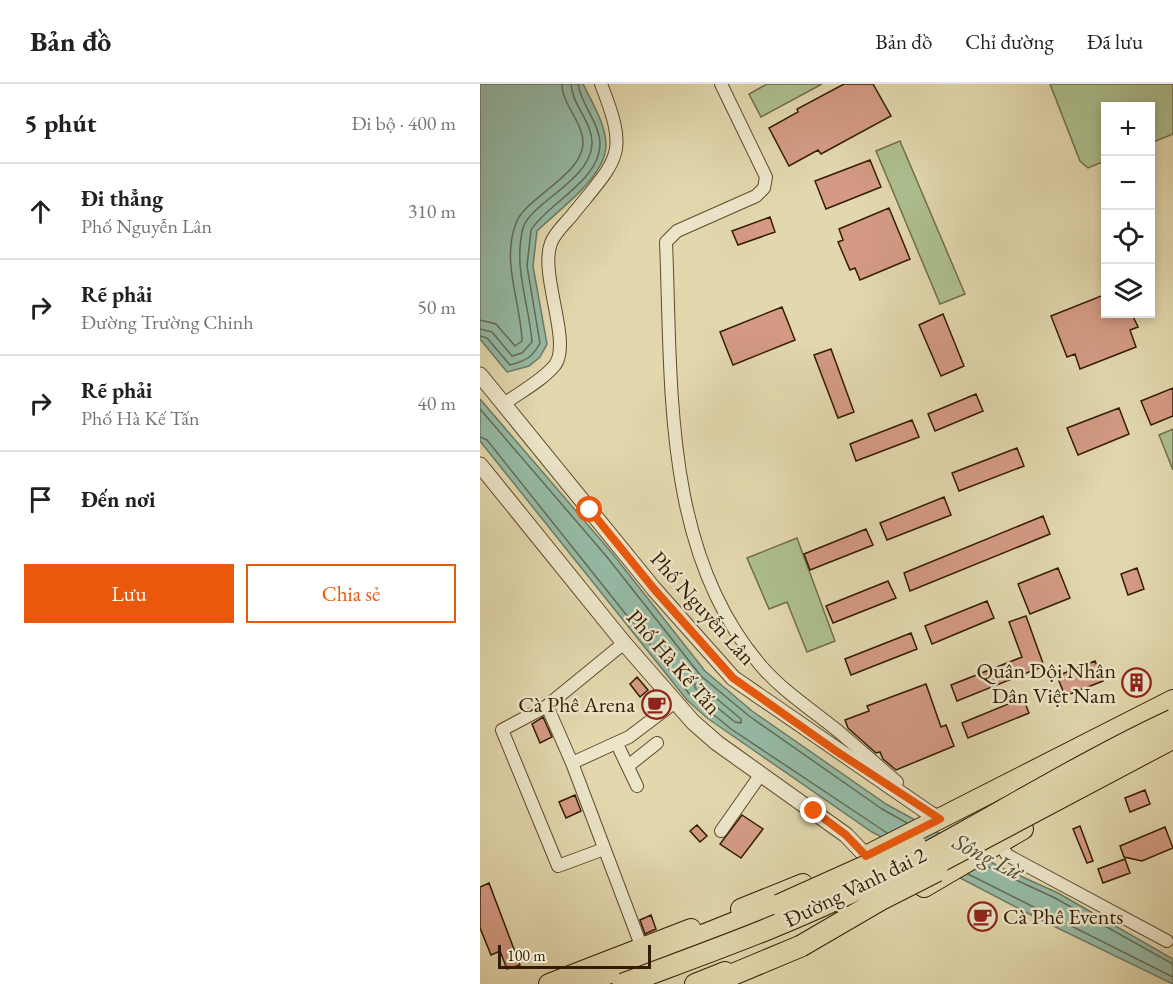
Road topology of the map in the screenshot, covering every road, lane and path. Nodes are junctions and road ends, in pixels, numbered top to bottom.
1 (601, 84) edge
2 (721, 84) edge
3 (480, 375) edge
4 (504, 404) junction
5 (480, 465) edge
6 (624, 643) junction
7 (1173, 700) edge
8 (674, 702) junction
9 (547, 706) junction
10 (1144, 714) junction
11 (1173, 720) edge
12 (1173, 738) edge
13 (657, 743) dead end
14 (617, 744) junction
15 (1173, 748) edge
16 (1155, 757) junction
17 (572, 763) junction
18 (628, 766) junction
19 (761, 774) junction
20 (638, 786) dead end
21 (892, 789) junction
22 (1022, 808) junction
23 (932, 822) junction
24 (721, 831) dead end
25 (999, 842) junction
26 (604, 849) junction
27 (872, 853) junction
28 (827, 875) junction
29 (1167, 941) dead end
30 (694, 947) junction
31 (642, 948) junction
32 (709, 983) edge
33 (549, 984) edge
34 (581, 984) edge
35 (602, 984) edge
36 (623, 984) edge
37 (662, 984) edge

1 - 4 street
2 - 21 street
3 - 4 street, Phố Nguyễn Lân
4 - 21 street, Phố Nguyễn Lân
5 - 6 street, Phố Hà Kế Tấn
6 - 8 street, Phố Hà Kế Tấn
6 - 9 street
7 - 10 main road
8 - 14 street
8 - 19 street, Phố Hà Kế Tấn
9 - 17 street
9 - 26 street
10 - 16 main road
10 - 23 main road
11 - 22 highway, Đường Vành đai 2, bridge
12 - 22 highway, Đường Vành đai 2, bridge
13 - 18 street
14 - 17 street
14 - 18 street
15 - 16 main road
16 - 25 main road
17 - 26 street
18 - 20 street
19 - 24 street
19 - 27 street, Phố Hà Kế Tấn
21 - 23 street, Phố Nguyễn Lân
22 - 32 highway, bridge
22 - 34 highway, bridge
22 - 36 highway, Đường Vành đai 2, bridge
22 - 37 highway, Đường Vành đai 2, bridge
23 - 27 main road
25 - 29 street
25 - 32 main road
26 - 31 street
27 - 28 main road
28 - 30 main road
28 - 31 main road
30 - 32 main road
30 - 35 main road
31 - 33 main road

